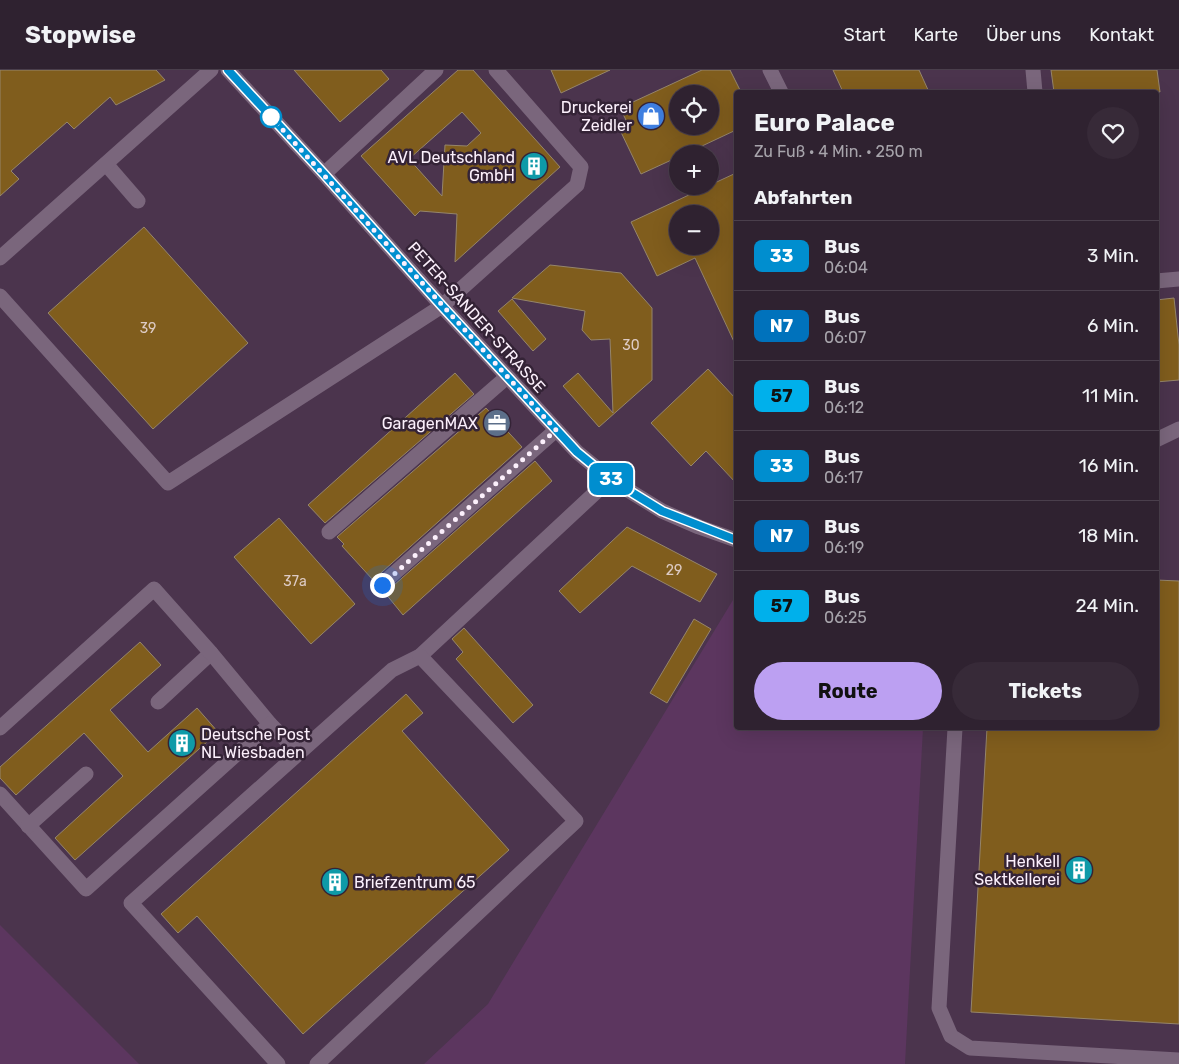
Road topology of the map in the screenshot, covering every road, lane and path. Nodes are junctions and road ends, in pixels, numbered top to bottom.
1 (211, 70) edge
2 (228, 70) edge
3 (436, 70) edge
4 (496, 70) edge
5 (770, 70) edge
6 (1033, 70) edge
7 (780, 90) edge
8 (1035, 90) edge
9 (106, 164) junction
10 (324, 174) junction
11 (138, 200) dead end
12 (0, 258) edge
13 (1179, 279) edge
14 (1159, 281) edge
15 (0, 296) edge
16 (442, 306) junction
17 (507, 377) junction
18 (1179, 429) edge
19 (556, 430) junction
20 (1159, 439) edge
21 (610, 479) junction
22 (329, 532) dead end
23 (734, 539) edge
24 (382, 585) dead end
25 (211, 653) junction
26 (420, 656) junction
27 (158, 702) dead end
28 (270, 724) junction
29 (0, 728) edge
30 (955, 730) edge
31 (298, 752) junction
32 (86, 774) dead end
33 (0, 794) edge
34 (28, 826) junction
35 (1179, 1060) edge
36 (278, 1064) edge
37 (317, 1064) edge

1 - 9 street
2 - 10 street, PETER-SANDER-STRASSE
3 - 10 street
4 - 16 street
5 - 7 street
6 - 8 street
9 - 11 street
9 - 12 street
10 - 16 street, PETER-SANDER-STRASSE
13 - 14 street
15 - 16 street
16 - 17 street, PETER-SANDER-STRASSE
17 - 19 street, PETER-SANDER-STRASSE
17 - 22 street
18 - 20 street
19 - 21 street, PETER-SANDER-STRASSE
19 - 24 street
21 - 23 street, PETER-SANDER-STRASSE
21 - 26 street
25 - 27 street
25 - 28 street
25 - 29 street
26 - 31 street
26 - 37 street
28 - 31 street
28 - 34 street
30 - 35 street
31 - 36 street
32 - 34 street
33 - 34 street

